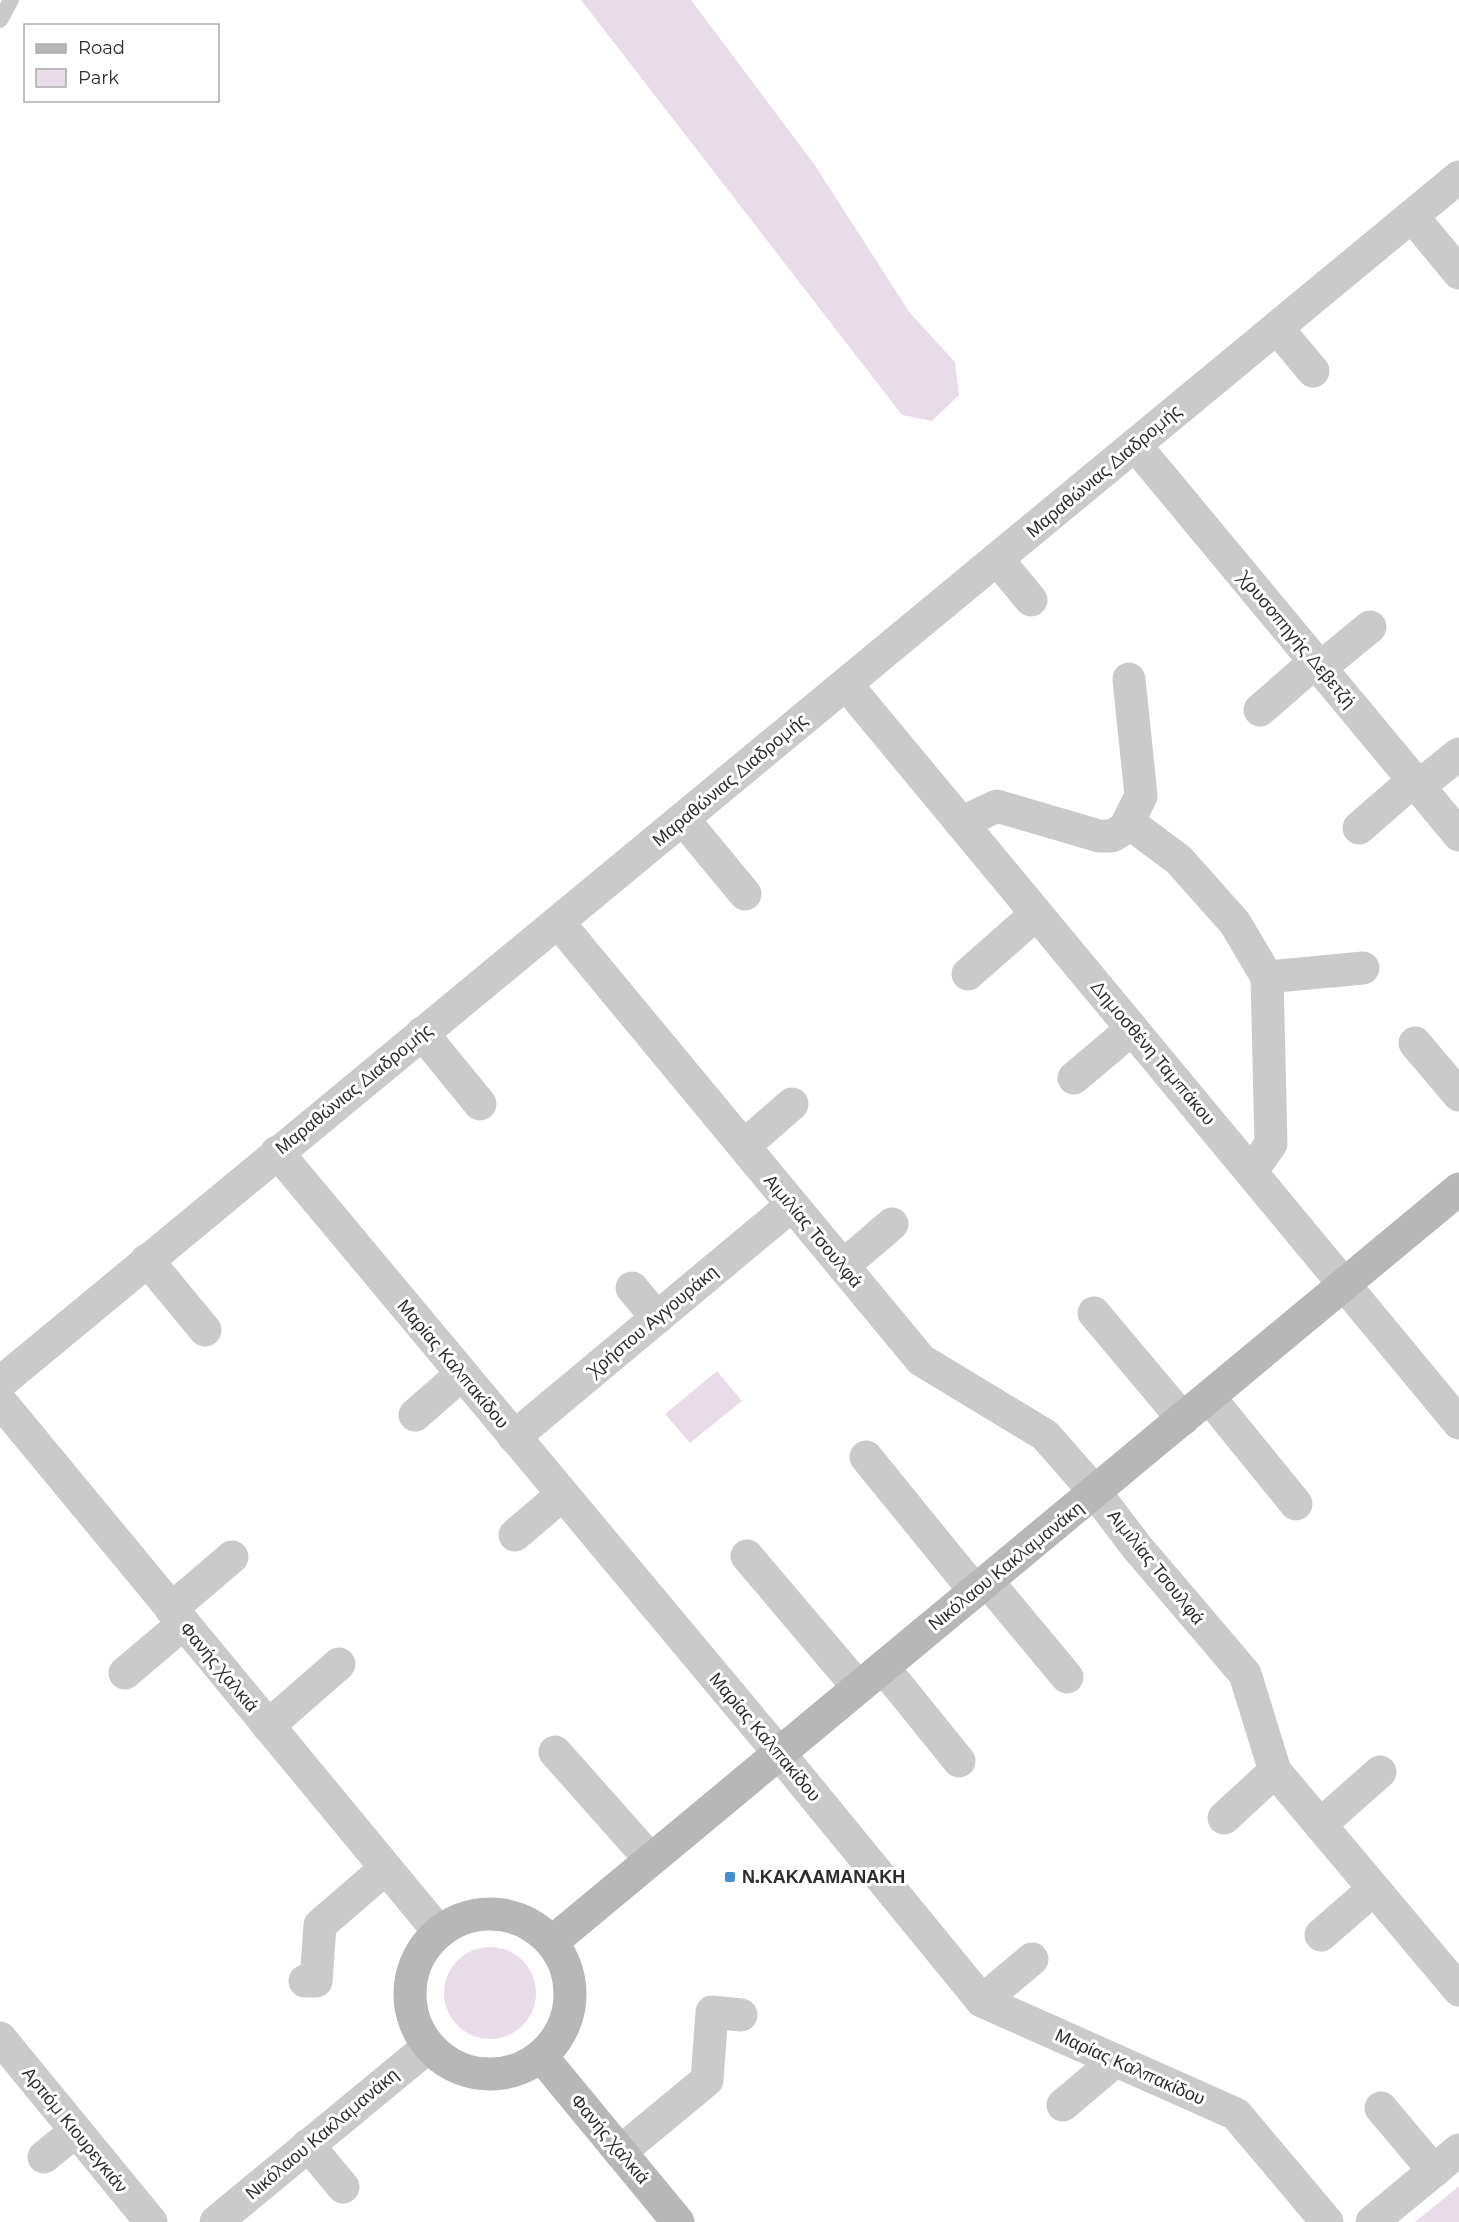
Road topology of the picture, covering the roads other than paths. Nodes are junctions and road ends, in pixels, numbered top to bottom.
1 (11, 0) edge
2 (0, 20) edge
3 (1459, 177) edge
4 (1412, 216) junction
5 (1459, 273) edge
6 (1277, 328) junction
7 (1312, 371) dead end
8 (1135, 445) junction
9 (997, 560) junction
10 (1030, 600) dead end
11 (1370, 627) dead end
12 (1318, 665) junction
13 (1129, 679) dead end
14 (846, 684) junction
15 (1260, 710) dead end
16 (1459, 753) edge
17 (1417, 783) junction
18 (682, 819) junction
19 (1128, 822) junction
20 (961, 823) junction
21 (1359, 828) dead end
22 (1459, 835) edge
23 (745, 894) dead end
24 (1036, 914) junction
25 (558, 922) junction
26 (1364, 968) dead end
27 (968, 974) dead end
28 (1267, 977) junction
29 (1132, 1029) junction
30 (422, 1033) junction
31 (1415, 1042) dead end
32 (1074, 1078) dead end
33 (1459, 1095) edge
34 (480, 1104) dead end
35 (792, 1104) dead end
36 (744, 1146) junction
37 (277, 1152) junction
38 (1251, 1172) junction
39 (1459, 1190) edge
40 (792, 1204) junction
41 (892, 1224) dead end
42 (147, 1260) junction
43 (843, 1266) junction
44 (1344, 1285) junction
45 (632, 1288) dead end
46 (1094, 1313) dead end
47 (657, 1318) junction
48 (205, 1330) dead end
49 (462, 1374) junction
50 (0, 1383) edge
51 (1209, 1397) junction
52 (0, 1401) edge
53 (415, 1415) dead end
54 (1183, 1419) junction
55 (1459, 1423) edge
56 (514, 1437) junction
57 (866, 1456) dead end
58 (1095, 1492) junction
59 (562, 1495) junction
60 (1296, 1504) dead end
61 (515, 1535) dead end
62 (747, 1556) dead end
63 (232, 1557) dead end
64 (981, 1586) junction
65 (177, 1616) junction
66 (339, 1664) dead end
67 (883, 1667) junction
68 (125, 1673) dead end
69 (1067, 1677) dead end
70 (858, 1687) junction
71 (268, 1726) junction
72 (555, 1752) dead end
73 (779, 1753) junction
74 (959, 1761) dead end
75 (1275, 1771) junction
76 (1380, 1772) dead end
77 (1224, 1818) dead end
78 (1320, 1825) junction
79 (650, 1859) junction
80 (386, 1868) junction
81 (1374, 1889) junction
82 (439, 1932) junction
83 (1321, 1935) dead end
84 (552, 1942) junction
85 (1032, 1959) dead end
86 (1455, 1979) edge
87 (305, 1981) dead end
88 (982, 2001) junction
89 (741, 2015) dead end
90 (0, 2038) edge
91 (428, 2047) junction
92 (542, 2057) junction
93 (1115, 2061) junction
94 (1063, 2105) dead end
95 (1382, 2108) dead end
96 (76, 2131) junction
97 (308, 2145) junction
98 (1459, 2150) edge
99 (620, 2152) junction
100 (44, 2157) dead end
101 (1434, 2171) junction
102 (344, 2187) dead end
103 (665, 2217) edge
104 (151, 2222) edge
105 (216, 2222) edge
106 (1327, 2222) edge
107 (1372, 2222) edge

1 - 2 lane
3 - 4 street, Μαραθώνιας Διαδρομής
4 - 5 street
4 - 6 street, Μαραθώνιας Διαδρομής
6 - 7 street
6 - 8 street, Μαραθώνιας Διαδρομής
8 - 9 street, Μαραθώνιας Διαδρομής
8 - 12 street, Χρυσοπηγής Δεβετζή
9 - 10 street
9 - 14 street, Μαραθώνιας Διαδρομής
11 - 12 street
12 - 15 street
12 - 17 street, Χρυσοπηγής Δεβετζή
13 - 19 street
14 - 18 street, Μαραθώνιας Διαδρομής
14 - 20 street, Δημοσθένη Ταμπάκου
16 - 17 street
17 - 21 street
17 - 22 street, Χρυσοπηγής Δεβετζή
18 - 23 street
18 - 25 street, Μαραθώνιας Διαδρομής
19 - 20 street
19 - 28 street
20 - 24 street, Δημοσθένη Ταμπάκου
24 - 27 street
24 - 29 street, Δημοσθένη Ταμπάκου
25 - 30 street, Μαραθώνιας Διαδρομής
25 - 36 street, Αιμιλίας Τσουλφά
26 - 28 street
28 - 38 street
29 - 32 street
29 - 38 street, Δημοσθένη Ταμπάκου
30 - 34 street
30 - 37 street, Μαραθώνιας Διαδρομής
31 - 33 street
35 - 36 street
36 - 40 street, Αιμιλίας Τσουλφά
37 - 42 street, Μαραθώνιας Διαδρομής
37 - 49 street, Μαρίας Καλπακίδου
38 - 44 street, Δημοσθένη Ταμπάκου
39 - 44 street, Νικόλαου Κακλαμανάκη
40 - 43 street, Αιμιλίας Τσουλφά
40 - 47 street, Χρήστου Αγγουράκη
41 - 43 street
42 - 48 street
42 - 50 street, Μαραθώνιας Διαδρομής
43 - 58 street, Αιμιλίας Τσουλφά
44 - 51 street, Νικόλαου Κακλαμανάκη
44 - 55 street, Δημοσθένη Ταμπάκου
45 - 47 street
46 - 54 street
47 - 56 street, Χρήστου Αγγουράκη
49 - 53 street
49 - 56 street, Μαρίας Καλπακίδου
51 - 54 street, Νικόλαου Κακλαμανάκη
51 - 60 street
52 - 65 street, Φανής Χαλκιά
54 - 58 street, Νικόλαου Κακλαμανάκη
56 - 59 street, Μαρίας Καλπακίδου
57 - 64 street
58 - 64 street, Νικόλαου Κακλαμανάκη
58 - 75 street, Αιμιλίας Τσουλφά
59 - 61 street
59 - 73 street, Μαρίας Καλπακίδου
62 - 70 street
63 - 65 street
64 - 67 street, Νικόλαου Κακλαμανάκη
64 - 69 street
65 - 68 street
65 - 71 street, Φανής Χαλκιά
66 - 71 street
67 - 70 street, Νικόλαου Κακλαμανάκη
67 - 74 street
70 - 73 street, Νικόλαου Κακλαμανάκη
71 - 80 street, Φανής Χαλκιά
72 - 79 street
73 - 79 street, Νικόλαου Κακλαμανάκη
73 - 88 street, Μαρίας Καλπακίδου
75 - 77 street
75 - 78 street, Αιμιλίας Τσουλφά
76 - 78 street
78 - 81 street, Αιμιλίας Τσουλφά
79 - 84 street, Νικόλαου Κακλαμανάκη
80 - 82 street, Φανής Χαλκιά
80 - 87 street
81 - 83 street
81 - 86 street, Αιμιλίας Τσουλφά
82 - 84 street
82 - 91 street
84 - 92 street
85 - 88 street
88 - 93 street, Μαρίας Καλπακίδου
89 - 99 street
90 - 96 street, Αρτιόμ Κιουρεγκιάν
91 - 92 street
91 - 97 street, Νικόλαου Κακλαμανάκη
92 - 99 street, Φανής Χαλκιά
93 - 94 street
93 - 106 street, Μαρίας Καλπακίδου
95 - 101 street
96 - 100 street
96 - 104 street, Αρτιόμ Κιουρεγκιάν
97 - 102 street
97 - 105 street, Νικόλαου Κακλαμανάκη
98 - 101 street
99 - 103 street, Φανής Χαλκιά
101 - 107 street

